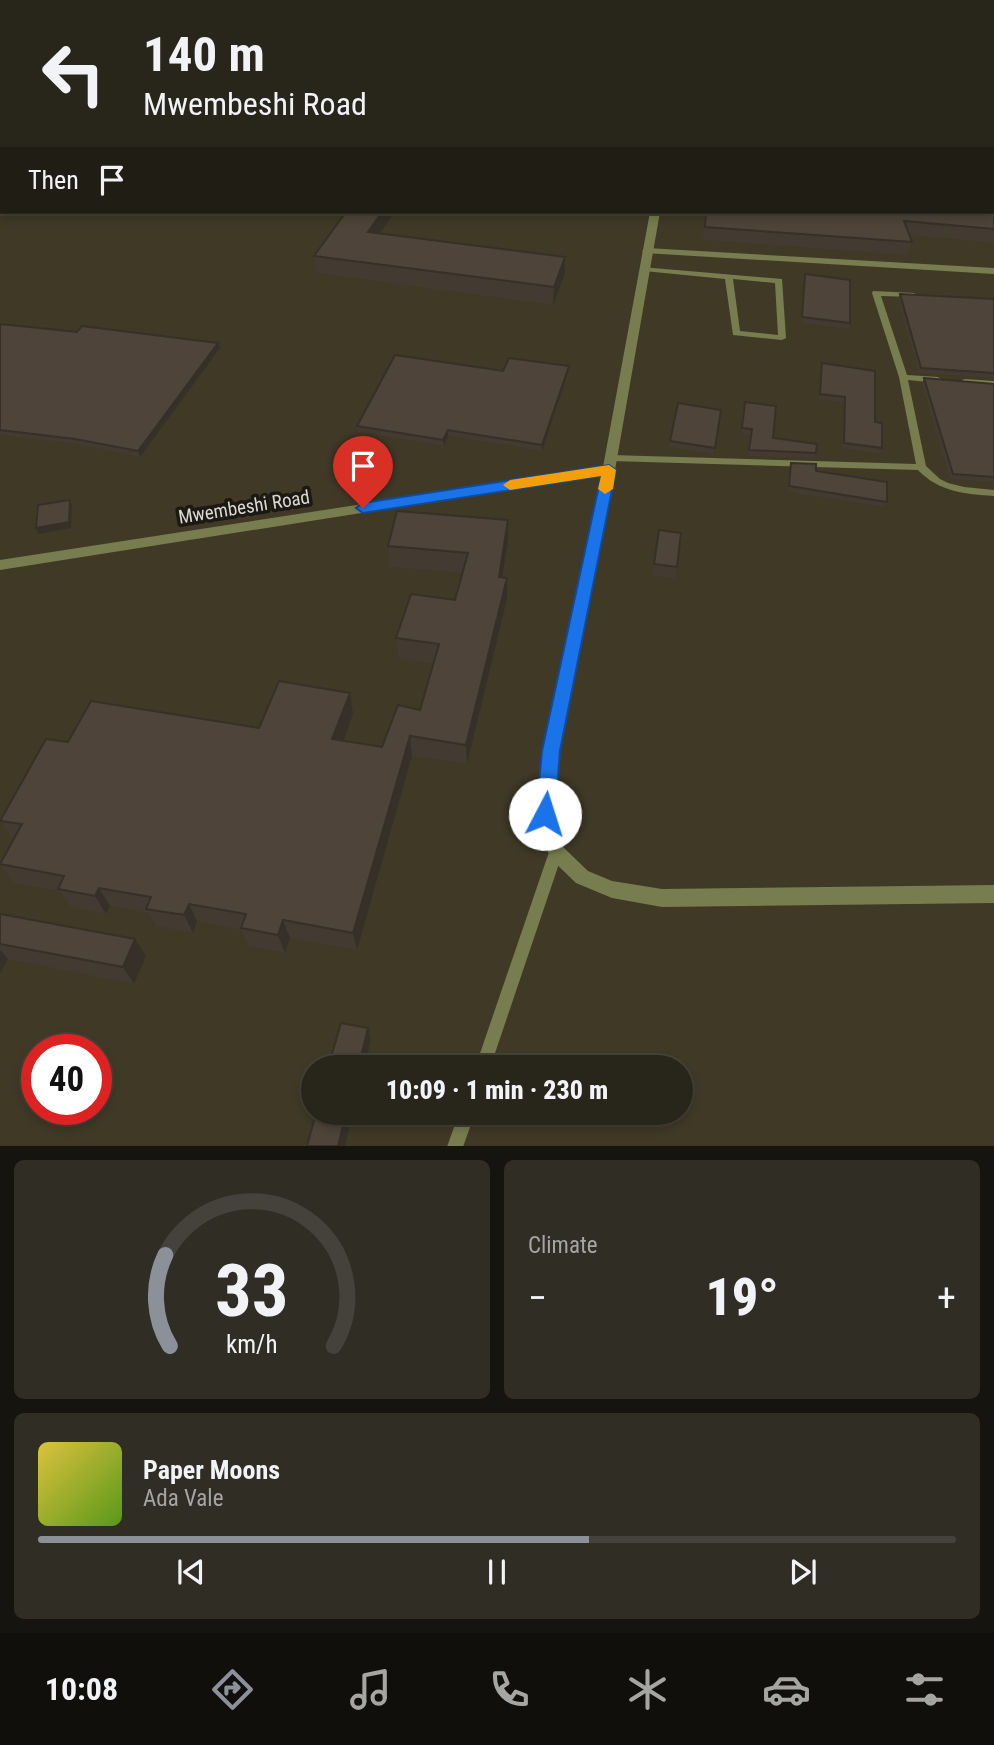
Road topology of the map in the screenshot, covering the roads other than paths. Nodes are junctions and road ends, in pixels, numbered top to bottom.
1 (655, 214) edge
2 (647, 251) junction
3 (644, 269) junction
4 (994, 271) edge
5 (729, 278) junction
6 (928, 296) edge
7 (903, 377) junction
8 (994, 384) edge
9 (610, 464) junction
10 (921, 467) junction
11 (994, 493) edge
12 (0, 565) edge
13 (556, 852) junction
14 (994, 894) edge
15 (486, 1055) edge
16 (463, 1125) edge
17 (455, 1146) edge

1 - 2 street
2 - 3 street
2 - 4 street
3 - 5 lane
3 - 9 street
5 - 5 lane
6 - 7 lane
7 - 8 lane
7 - 10 lane
9 - 10 lane
9 - 12 street, Mwembeshi Road
9 - 13 street
10 - 11 lane
13 - 14 street
13 - 15 lane
16 - 17 lane

